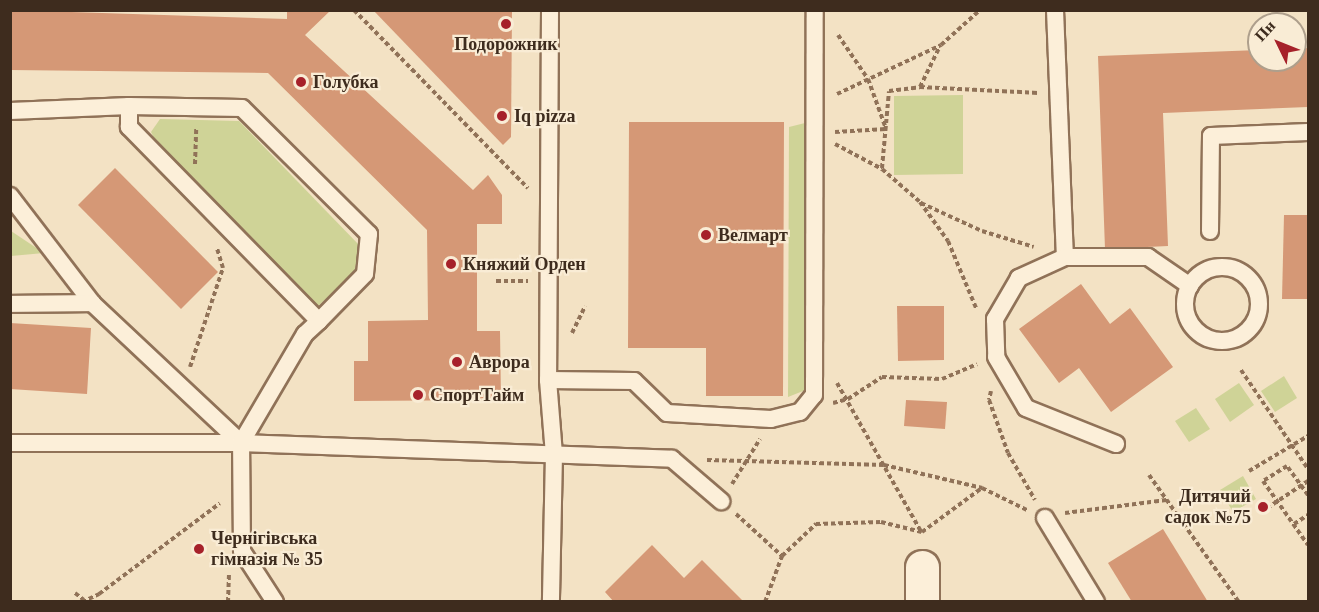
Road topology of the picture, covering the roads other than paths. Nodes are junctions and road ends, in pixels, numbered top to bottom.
1 (550, 10) edge
2 (815, 10) edge
3 (1055, 10) edge
4 (129, 106) junction
5 (10, 111) edge
6 (1308, 132) edge
7 (10, 196) edge
8 (1210, 231) dead end
9 (1065, 256) junction
10 (1190, 286) junction
11 (93, 303) junction
12 (10, 304) edge
13 (319, 321) junction
14 (548, 380) junction
15 (10, 443) edge
16 (241, 443) junction
17 (1116, 444) dead end
18 (554, 454) junction
19 (721, 501) road end
20 (1045, 518) road end
21 (922, 567) road end
22 (275, 602) edge
23 (551, 602) edge
24 (922, 602) edge
25 (1096, 602) edge

1 - 14 lane
2 - 14 lane
3 - 9 lane
4 - 5 lane
4 - 13 lane
4 - 13 lane
6 - 8 lane
7 - 11 lane
9 - 10 lane
9 - 17 lane
10 - 10 lane
11 - 12 lane
11 - 16 lane
13 - 16 lane
14 - 18 lane
15 - 16 lane
16 - 18 lane
16 - 22 lane
18 - 19 lane
18 - 23 lane
20 - 25 lane
21 - 24 street

